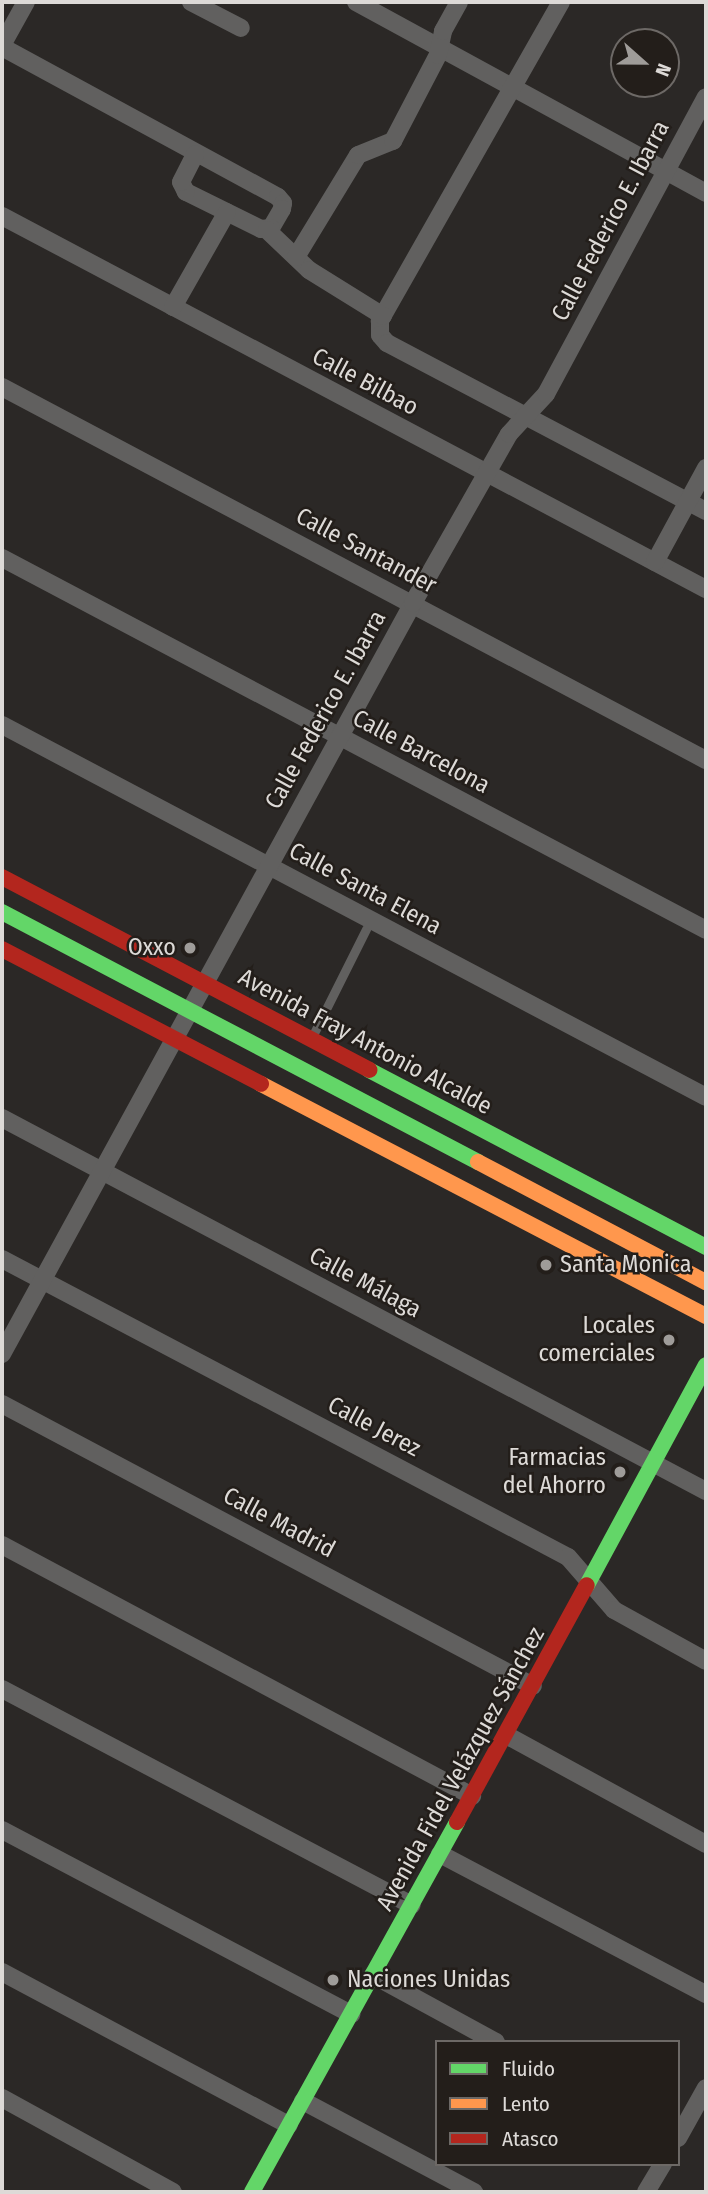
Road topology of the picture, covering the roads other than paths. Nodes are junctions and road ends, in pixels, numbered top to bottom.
1 (26, 2) edge
2 (191, 2) edge
3 (459, 2) edge
4 (561, 2) edge
5 (365, 4) edge
6 (241, 28) dead end
7 (2, 46) edge
8 (439, 46) junction
9 (513, 87) junction
10 (706, 97) edge
11 (195, 154) junction
12 (666, 170) junction
13 (706, 192) edge
14 (227, 212) junction
15 (2, 216) edge
16 (267, 230) junction
17 (296, 257) junction
18 (173, 306) junction
19 (383, 316) junction
20 (2, 387) edge
21 (527, 415) junction
22 (706, 468) edge
23 (487, 475) junction
24 (688, 502) junction
25 (706, 512) edge
26 (2, 558) edge
27 (655, 562) junction
28 (706, 589) edge
29 (413, 603) junction
30 (2, 725) edge
31 (339, 737) junction
32 (706, 760) edge
33 (268, 866) junction
34 (2, 877) edge
35 (2, 912) edge
36 (366, 929) dead end
37 (706, 930) edge
38 (2, 949) edge
39 (204, 983) junction
40 (189, 1010) junction
41 (174, 1037) junction
42 (311, 1038) junction
43 (706, 1097) edge
44 (2, 1118) edge
45 (101, 1171) junction
46 (706, 1247) edge
47 (2, 1259) edge
48 (42, 1280) junction
49 (706, 1282) edge
50 (706, 1316) edge
51 (2, 1354) edge
52 (706, 1365) edge
53 (2, 1404) edge
54 (654, 1464) junction
55 (706, 1491) edge
56 (2, 1545) edge
57 (590, 1583) junction
58 (706, 1661) edge
59 (533, 1686) junction
60 (2, 1689) edge
61 (506, 1735) junction
62 (472, 1796) junction
63 (2, 1830) edge
64 (706, 1844) edge
65 (440, 1854) junction
66 (412, 1905) junction
67 (2, 1972) edge
68 (373, 1975) junction
69 (706, 1994) edge
70 (351, 2014) junction
71 (492, 2040) edge
72 (706, 2088) edge
73 (2, 2098) edge
74 (303, 2102) junction
75 (289, 2125) junction
76 (680, 2134) edge
77 (662, 2166) edge
78 (173, 2192) edge
79 (252, 2192) edge
80 (474, 2192) edge
81 (646, 2192) edge

1 - 7 street
2 - 6 street
3 - 8 street
4 - 9 street
5 - 8 street
7 - 11 street
8 - 9 street
8 - 17 street
9 - 12 street
9 - 19 street
10 - 12 street, Calle Federico E. Ibarra
11 - 14 street
11 - 16 street
12 - 13 street
12 - 21 street, Calle Federico E. Ibarra
14 - 16 street
14 - 18 street
15 - 18 street, Calle Bilbao
16 - 17 street
17 - 19 street
18 - 23 street, Calle Bilbao
19 - 21 street
20 - 29 street, Calle Santander
21 - 23 street, Calle Federico E. Ibarra
21 - 24 street
22 - 24 street
23 - 27 street, Calle Bilbao
23 - 29 street, Calle Federico E. Ibarra
24 - 25 street
24 - 27 street
26 - 31 street, Calle Barcelona
27 - 28 street, Calle Bilbao
29 - 31 street, Calle Federico E. Ibarra
29 - 32 street, Calle Santander
30 - 33 street, Calle Santa Elena
31 - 33 street, Calle Federico E. Ibarra
31 - 37 street, Calle Barcelona
33 - 39 street, Calle Federico E. Ibarra
33 - 43 street, Calle Santa Elena
34 - 39 street, Avenida Fray Antonio Alcalde
35 - 40 street
36 - 42 lane
38 - 41 street
39 - 40 street, Calle Federico E. Ibarra
39 - 42 street, Avenida Fray Antonio Alcalde
40 - 41 street, Calle Federico E. Ibarra
40 - 49 street
41 - 45 street, Calle Federico E. Ibarra
41 - 50 street
42 - 46 street, Avenida Fray Antonio Alcalde
44 - 45 street, Calle Málaga
45 - 48 street, Calle Federico E. Ibarra
45 - 54 street, Calle Málaga
47 - 48 street, Calle Jerez
48 - 51 street, Calle Federico E. Ibarra
48 - 57 street, Calle Jerez
52 - 54 street, Avenida Fidel Velázquez Sánchez
53 - 59 street, Calle Madrid
54 - 55 street, Calle Málaga
54 - 57 street, Avenida Fidel Velázquez Sánchez
56 - 62 street
57 - 58 street, Calle Jerez
57 - 59 street, Avenida Fidel Velázquez Sánchez
59 - 61 street, Avenida Fidel Velázquez Sánchez
60 - 66 street
61 - 62 street, Avenida Fidel Velázquez Sánchez
61 - 64 street
62 - 65 street, Avenida Fidel Velázquez Sánchez
63 - 70 street
65 - 66 street, Avenida Fidel Velázquez Sánchez
65 - 69 street
66 - 68 street, Avenida Fidel Velázquez Sánchez
67 - 75 street
68 - 70 street, Avenida Fidel Velázquez Sánchez
68 - 71 street
70 - 74 street, Avenida Fidel Velázquez Sánchez
72 - 76 street
73 - 78 street
74 - 75 street, Avenida Fidel Velázquez Sánchez
74 - 80 street
75 - 79 street, Avenida Fidel Velázquez Sánchez
77 - 81 street

